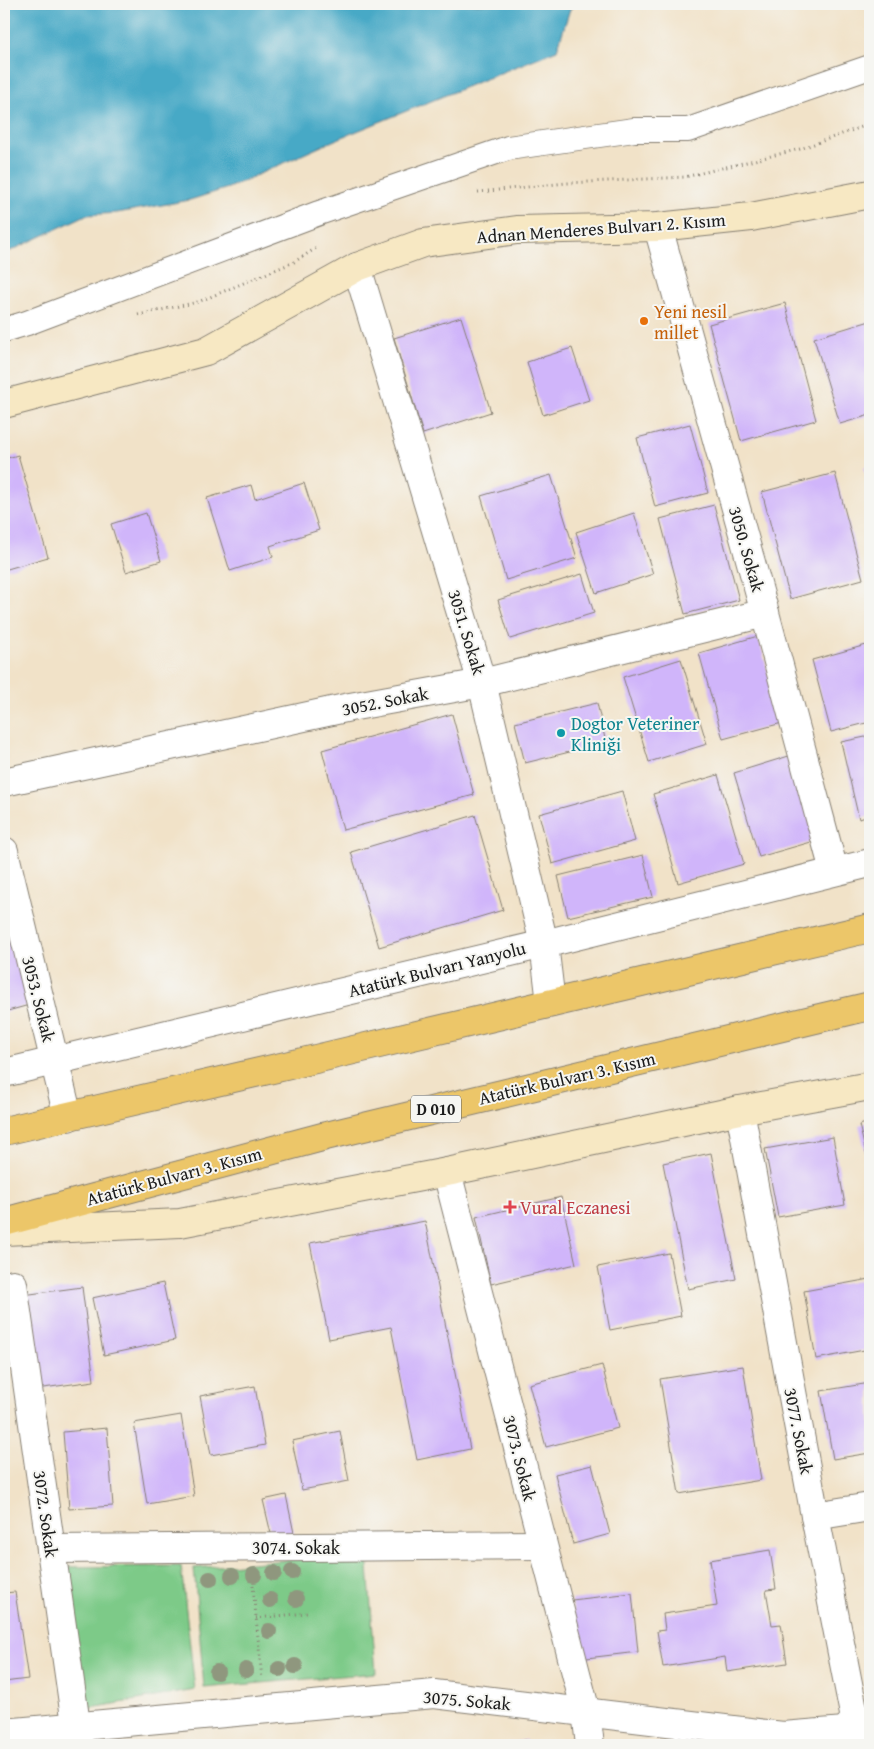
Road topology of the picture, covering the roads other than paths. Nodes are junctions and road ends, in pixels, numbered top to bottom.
1 (870, 67) edge
2 (869, 200) edge
3 (658, 226) junction
4 (358, 267) junction
5 (4, 330) edge
6 (4, 404) edge
7 (765, 613) junction
8 (482, 683) junction
9 (4, 782) edge
10 (4, 851) edge
11 (870, 863) edge
12 (834, 871) junction
13 (870, 928) edge
14 (544, 944) junction
15 (551, 1003) junction
16 (870, 1006) edge
17 (55, 1062) junction
18 (4, 1073) edge
19 (870, 1086) edge
20 (740, 1110) junction
21 (68, 1117) junction
22 (4, 1131) edge
23 (447, 1172) junction
24 (4, 1222) edge
25 (4, 1230) edge
26 (13, 1284) dead end
27 (870, 1507) edge
28 (815, 1516) junction
29 (542, 1545) junction
30 (51, 1549) junction
31 (586, 1712) junction
32 (4, 1732) edge
33 (850, 1735) edge
34 (78, 1736) edge
35 (590, 1745) edge

1 - 5 street
2 - 3 main road, Adnan Menderes Bulvarı 2. Kısım
3 - 4 main road, Adnan Menderes Bulvarı 2. Kısım
3 - 7 street, 3050. Sokak
4 - 6 main road, Adnan Menderes Bulvarı 2. Kısım
4 - 8 street, 3051. Sokak
7 - 8 street, 3052. Sokak
7 - 12 street, 3050. Sokak
8 - 9 street, 3052. Sokak
8 - 14 street, 3051. Sokak
10 - 17 street, 3053. Sokak
11 - 12 street, Atatürk Bulvarı Yanyolu
12 - 14 street, Atatürk Bulvarı Yanyolu
13 - 15 highway
14 - 15 street, 3051. Sokak
14 - 17 street, Atatürk Bulvarı Yanyolu
15 - 21 highway
16 - 24 highway, Atatürk Bulvarı 3. Kısım / D 010
17 - 18 street, Atatürk Bulvarı Yanyolu
17 - 21 street, 3053. Sokak
19 - 20 main road
20 - 23 main road
20 - 28 street, 3077. Sokak
21 - 22 highway
23 - 25 main road
23 - 29 street, 3073. Sokak
26 - 30 street, 3072. Sokak
27 - 28 street
28 - 33 street, 3077. Sokak
29 - 30 street, 3074. Sokak
29 - 31 street, 3073. Sokak
30 - 34 street, 3072. Sokak
31 - 33 street, 3075. Sokak
31 - 34 street, 3075. Sokak
31 - 35 street, 3073. Sokak
32 - 34 street, 3075. Sokak

